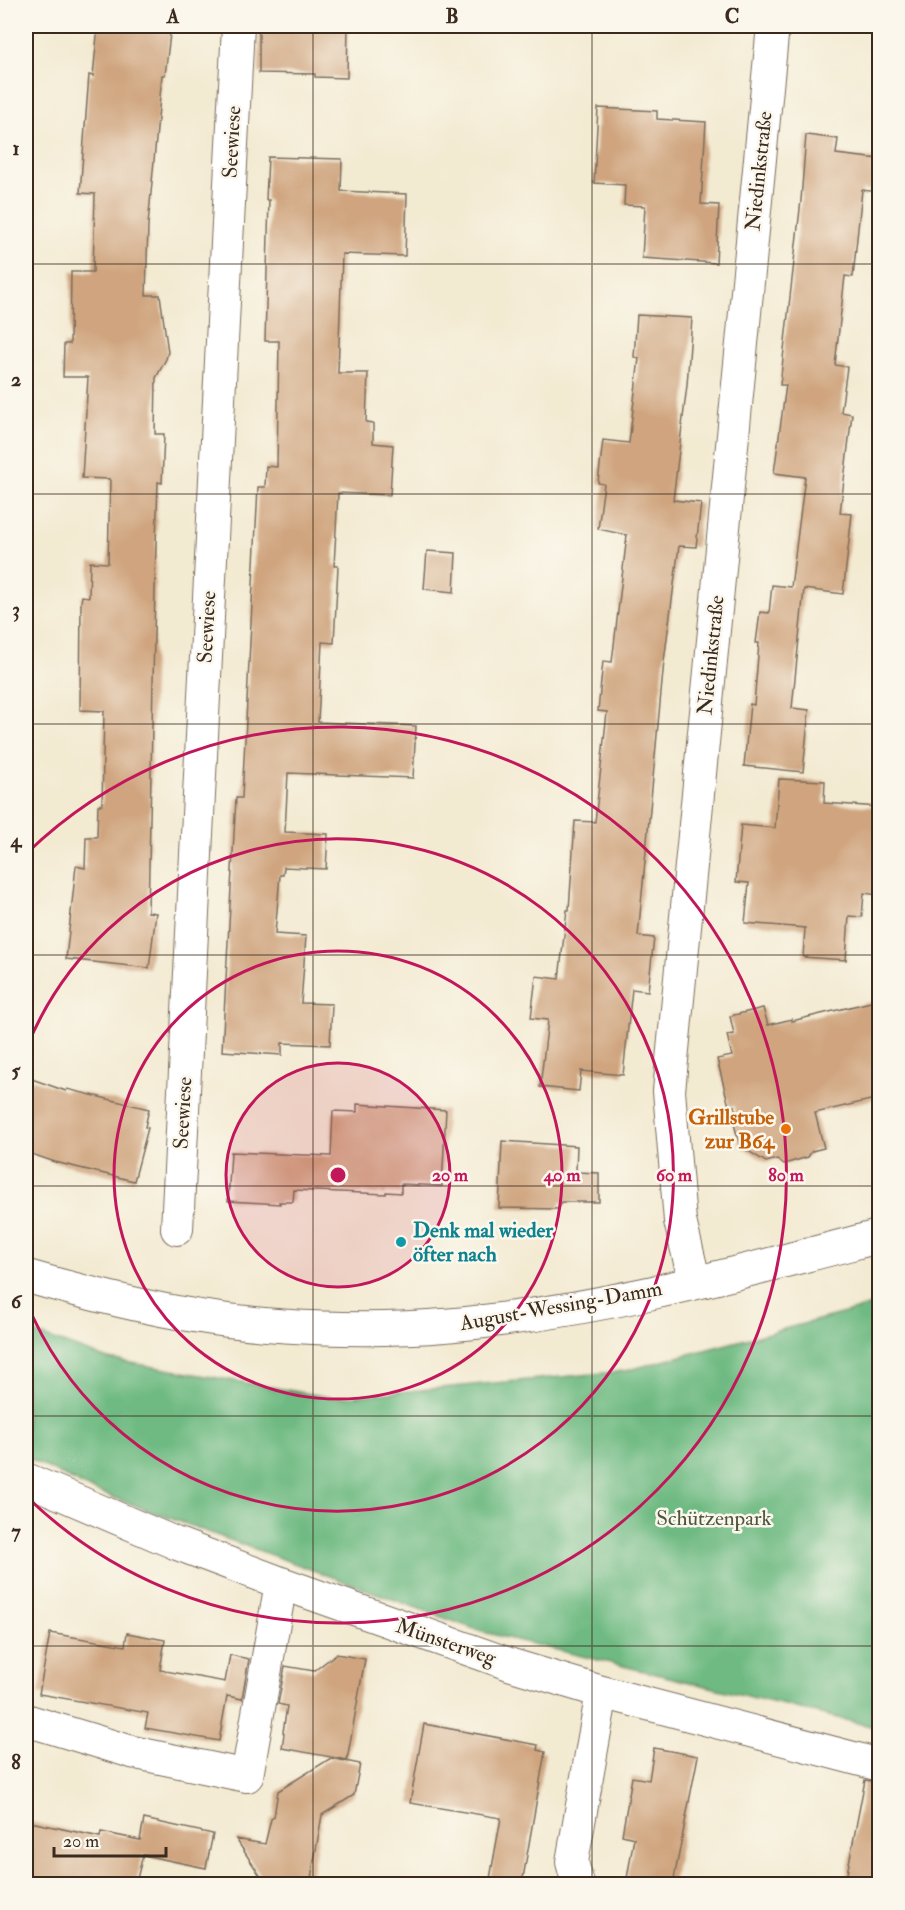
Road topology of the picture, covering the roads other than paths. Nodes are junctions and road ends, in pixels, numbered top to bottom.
1 (238, 26) edge
2 (773, 26) edge
3 (177, 1229) dead end
4 (879, 1236) edge
5 (26, 1276) edge
6 (695, 1282) junction
7 (26, 1479) edge
8 (281, 1583) junction
9 (602, 1692) junction
10 (26, 1720) edge
11 (879, 1765) edge
12 (578, 1884) edge

1 - 3 street, Seewiese
2 - 6 street, Niedinkstraße
4 - 6 main road, August-Wessing-Damm
5 - 6 main road, August-Wessing-Damm
7 - 8 street, Münsterweg
8 - 9 street, Münsterweg
8 - 10 street
9 - 11 street, Münsterweg
9 - 12 street

